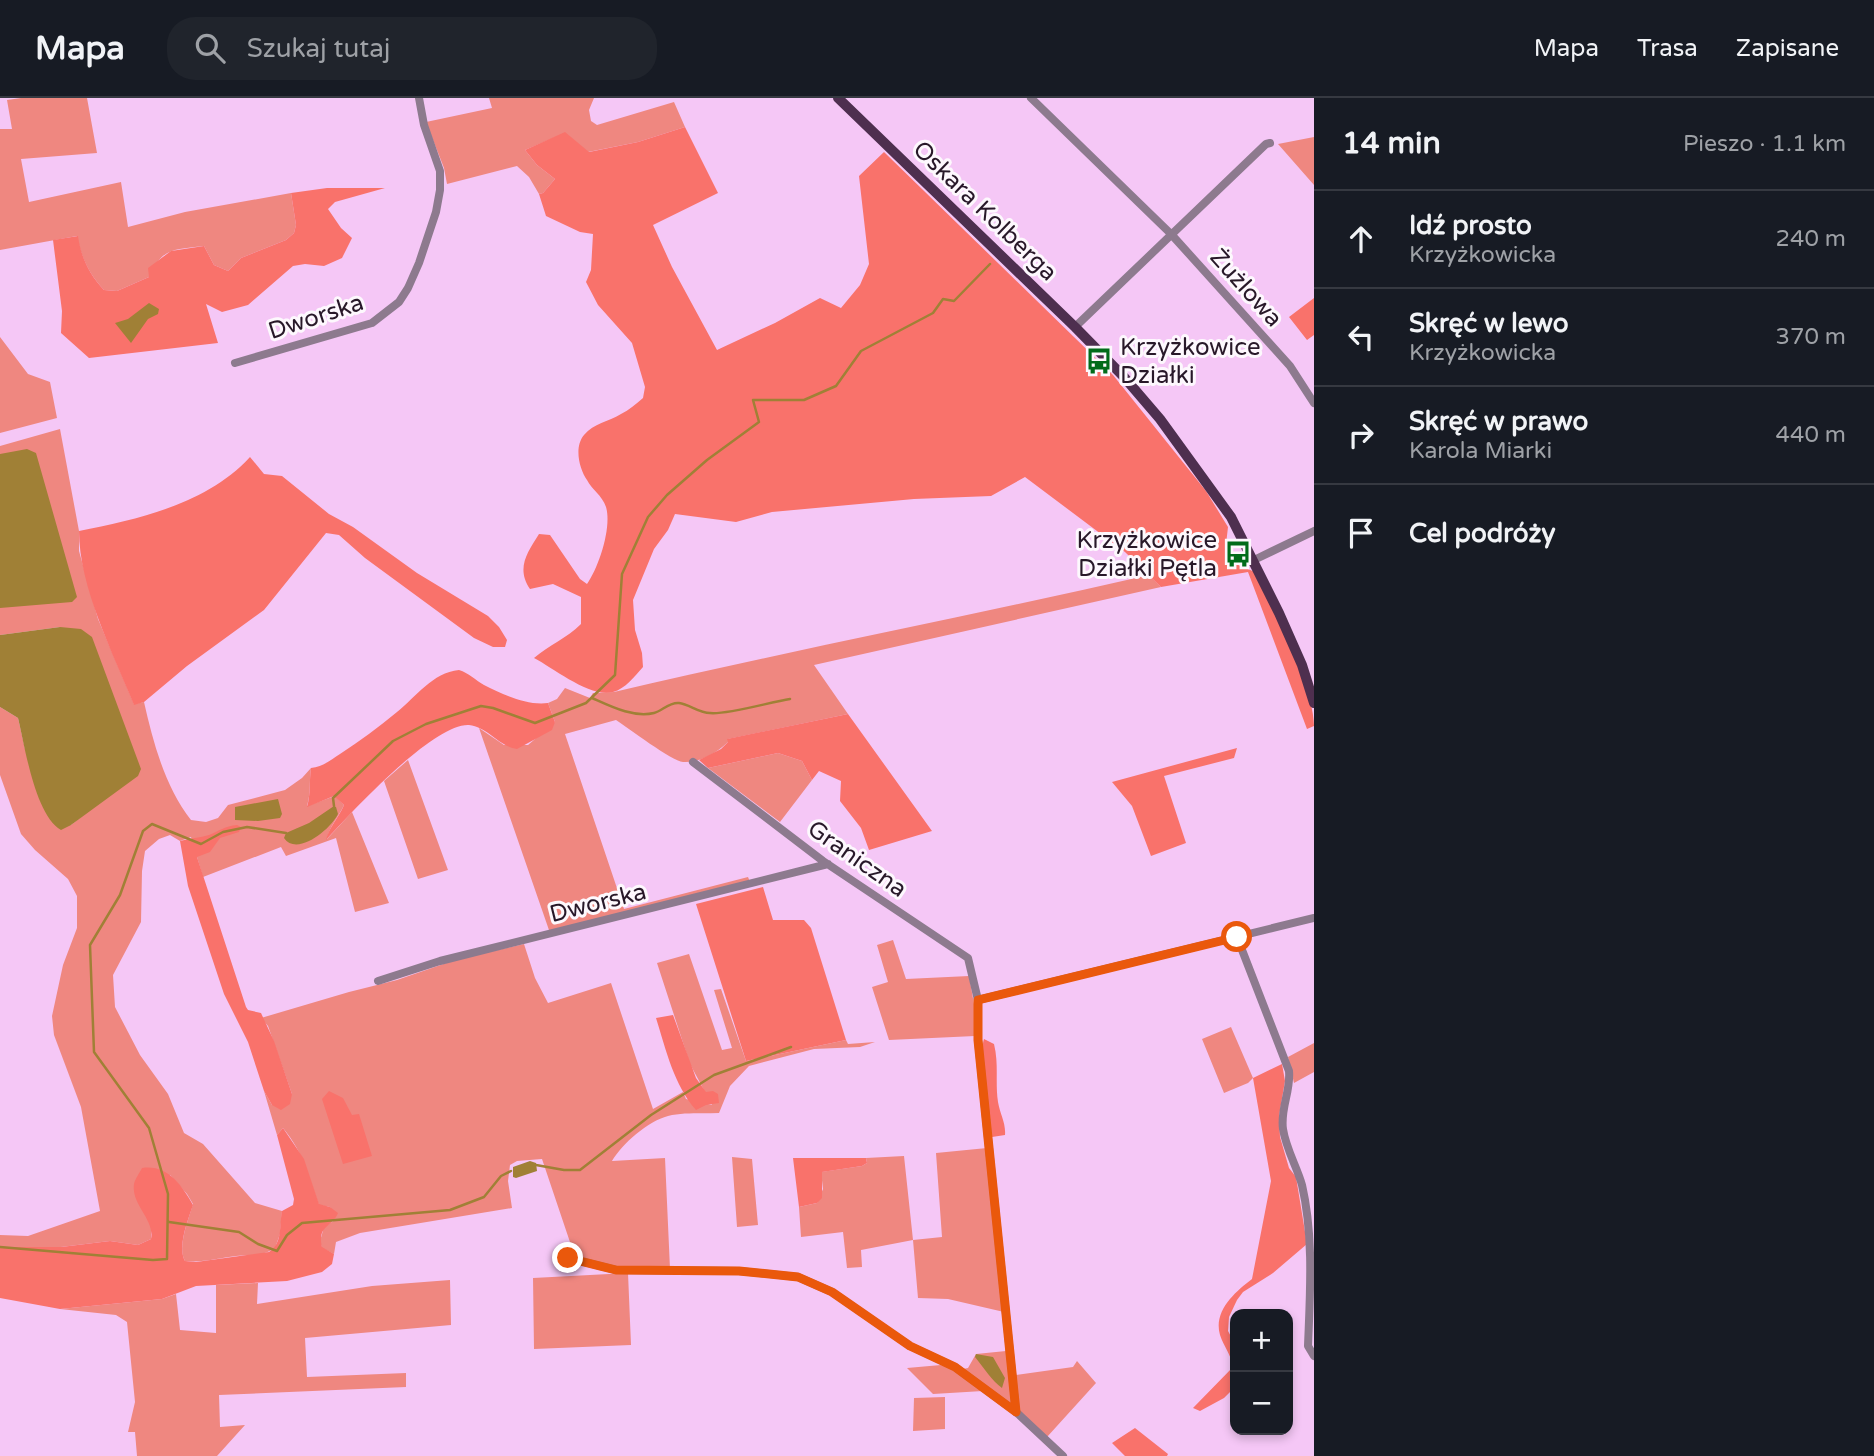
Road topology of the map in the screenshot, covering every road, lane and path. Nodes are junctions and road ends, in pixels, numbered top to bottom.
1 (419, 98) edge
2 (838, 98) edge
3 (1031, 98) edge
4 (1270, 143) dead end
5 (1171, 234) junction
6 (1075, 327) junction
7 (235, 363) dead end
8 (1314, 403) edge
9 (1314, 531) edge
10 (1254, 560) junction
11 (1314, 703) edge
12 (693, 762) dead end
13 (828, 864) junction
14 (1314, 918) edge
15 (1237, 937) junction
16 (378, 981) dead end
17 (978, 1000) junction
18 (566, 1250) dead end
19 (1314, 1356) edge
20 (1016, 1412) junction
21 (1063, 1456) edge

1 - 7 street, Dworska
2 - 6 main road, Oskara Kolberga
3 - 5 street, Żużlowa
4 - 5 street
5 - 6 street
5 - 8 street, Żużlowa
6 - 10 main road, Oskara Kolberga
9 - 10 street
10 - 11 main road
12 - 13 street, Graniczna
13 - 16 street, Dworska
13 - 17 street, Graniczna
14 - 15 street
15 - 17 street
15 - 19 street
17 - 20 street, Graniczna
18 - 20 street
20 - 21 street

